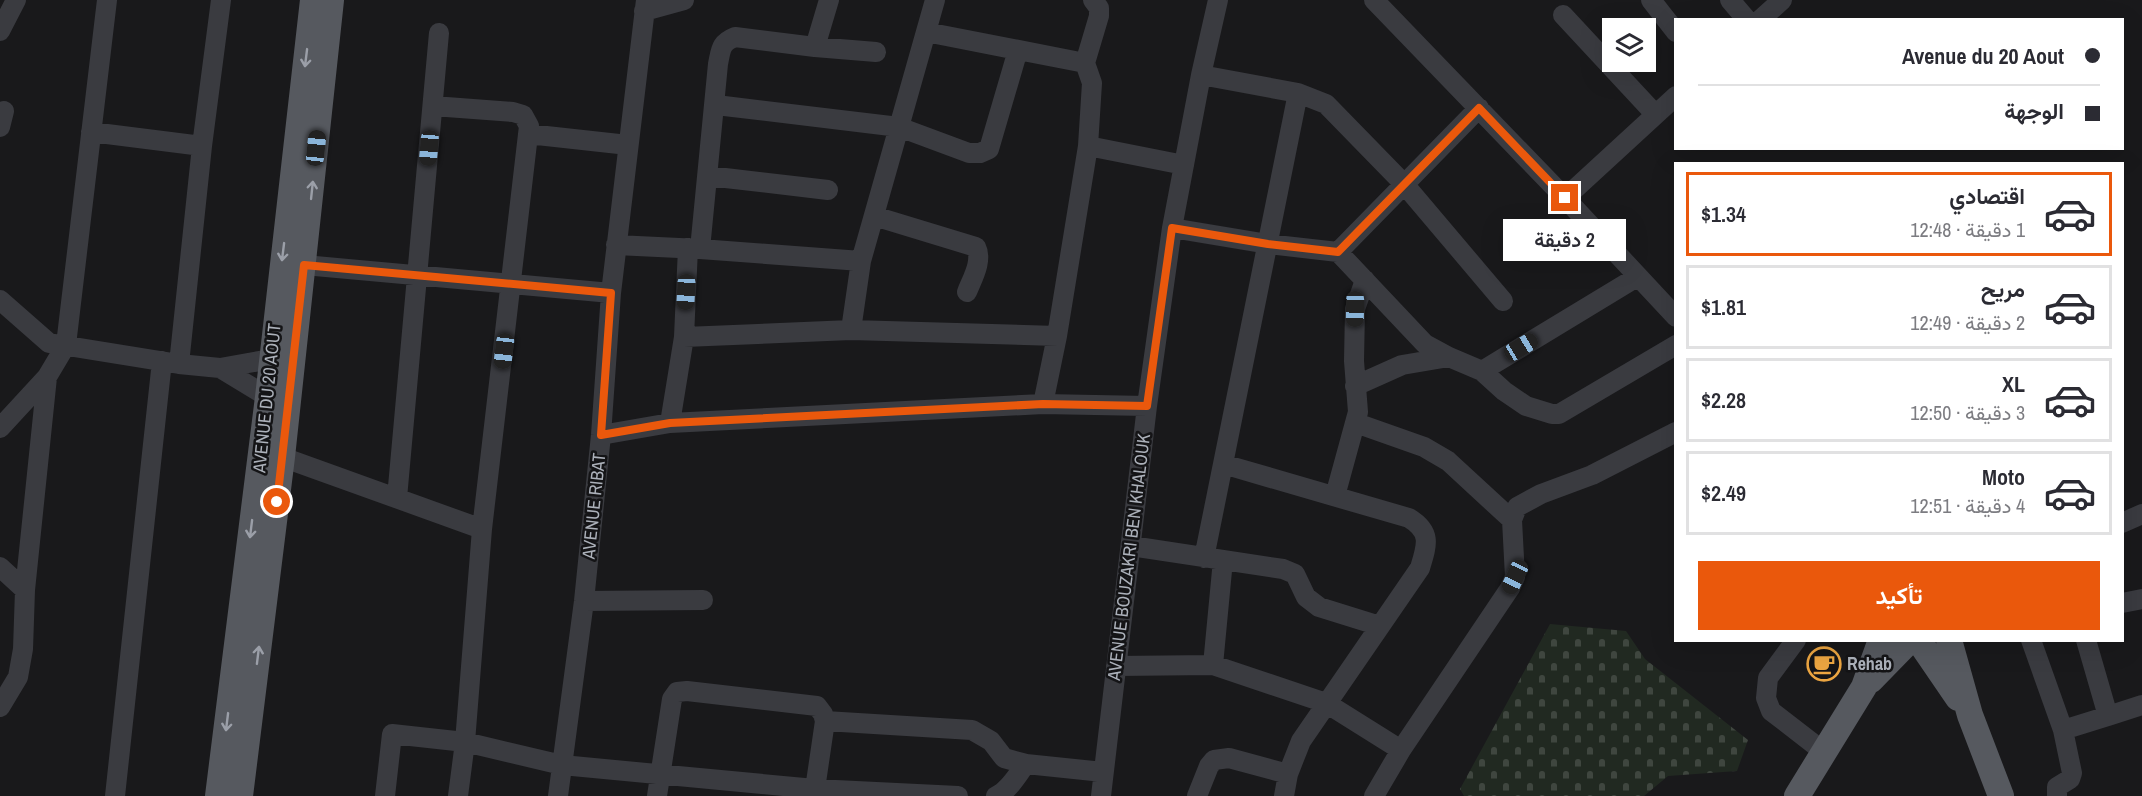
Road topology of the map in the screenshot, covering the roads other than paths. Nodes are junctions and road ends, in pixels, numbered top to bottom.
1 (16, 0) edge
2 (107, 0) edge
3 (221, 0) edge
4 (313, 0) edge
5 (330, 0) edge
6 (684, 0) edge
7 (829, 0) edge
8 (934, 0) edge
9 (1093, 0) edge
10 (1218, 0) edge
11 (1374, 0) edge
12 (1651, 0) edge
13 (1730, 0) edge
14 (1782, 0) edge
15 (645, 6) edge
16 (1563, 15) dead end
17 (1746, 18) edge
18 (1762, 18) edge
19 (1674, 29) edge
20 (0, 31) edge
21 (926, 32) junction
22 (439, 33) dead end
23 (815, 47) junction
24 (1018, 50) junction
25 (876, 52) dead end
26 (1085, 63) junction
27 (1201, 75) junction
28 (1298, 93) junction
29 (1674, 98) edge
30 (716, 105) junction
31 (433, 106) junction
32 (1479, 108) junction
33 (1655, 114) junction
34 (899, 127) junction
35 (91, 132) junction
36 (528, 134) junction
37 (628, 145) junction
38 (202, 146) junction
39 (1088, 146) junction
40 (1184, 165) junction
41 (708, 176) junction
42 (1404, 184) junction
43 (828, 190) dead end
44 (1565, 198) junction
45 (874, 216) junction
46 (1172, 228) junction
47 (1268, 244) junction
48 (616, 245) junction
49 (694, 249) junction
50 (1338, 252) junction
51 (861, 261) junction
52 (304, 265) junction
53 (418, 274) junction
54 (1637, 277) junction
55 (1365, 280) junction
56 (512, 284) junction
57 (967, 292) dead end
58 (611, 293) junction
59 (0, 300) edge
60 (1503, 301) dead end
61 (1674, 315) edge
62 (851, 330) junction
63 (1057, 336) junction
64 (684, 337) junction
65 (66, 345) junction
66 (1674, 346) edge
67 (1449, 357) junction
68 (271, 359) junction
69 (170, 362) junction
70 (220, 368) junction
71 (1482, 371) junction
72 (47, 377) junction
73 (1355, 386) junction
74 (268, 396) junction
75 (1043, 404) junction
76 (1147, 406) junction
77 (670, 423) junction
78 (1356, 423) junction
79 (0, 427) edge
80 (1674, 433) edge
81 (601, 435) junction
82 (282, 457) junction
83 (1223, 464) junction
84 (1335, 496) junction
85 (397, 498) junction
86 (2142, 514) edge
87 (1512, 520) junction
88 (2124, 522) edge
89 (482, 529) junction
90 (1131, 546) junction
91 (1214, 559) junction
92 (0, 567) edge
93 (25, 590) junction
94 (2142, 599) edge
95 (703, 600) dead end
96 (584, 601) junction
97 (2124, 603) edge
98 (1380, 626) junction
99 (1795, 642) edge
100 (1880, 642) edge
101 (1908, 642) edge
102 (1921, 642) edge
103 (1951, 642) edge
104 (2032, 642) edge
105 (2087, 642) edge
106 (1213, 665) junction
107 (1116, 666) junction
108 (1864, 687) junction
109 (1326, 703) junction
110 (2142, 705) edge
111 (0, 707) edge
112 (1970, 715) junction
113 (2108, 716) junction
114 (825, 722) junction
115 (2063, 730) junction
116 (465, 742) junction
117 (1401, 750) junction
118 (1824, 752) junction
119 (1026, 764) junction
120 (562, 765) junction
121 (1103, 772) junction
122 (660, 773) junction
123 (1288, 774) junction
124 (814, 792) edge
125 (115, 796) edge
126 (218, 796) edge
127 (240, 796) edge
128 (385, 796) edge
129 (458, 796) edge
130 (558, 796) edge
131 (657, 796) edge
132 (958, 796) edge
133 (996, 796) edge
134 (1101, 796) edge
135 (1197, 796) edge
136 (1284, 796) edge
137 (1374, 796) edge
138 (1797, 796) edge
139 (2001, 796) edge
140 (2057, 796) edge

1 - 20 street
2 - 35 street
3 - 38 street
4 -> 68 main road, AVENUE DU 20 AOUT
52 -> 5 main road, AVENUE DU 20 AOUT
6 - 15 street
7 - 23 street
8 - 21 street
9 - 26 street
10 - 27 street, AVENUE BOUZAKRI BEN KHALOUK
11 - 32 street
12 - 19 street
13 - 17 street
14 - 18 street
15 - 37 street, AVENUE RIBAT
16 - 33 street
21 - 24 street
21 - 34 street
22 - 31 street
23 - 25 street
23 - 30 street
24 - 26 street
24 - 34 street
26 - 39 street
27 - 28 street
27 - 40 street, AVENUE BOUZAKRI BEN KHALOUK
28 - 42 street
28 - 47 street
29 - 33 street
30 - 34 street
30 - 41 street
31 - 36 street
31 - 53 street
32 - 42 street
32 - 44 street
33 - 44 street
34 - 45 street
35 - 38 street
35 - 65 street
36 - 37 street
36 - 56 street
37 - 48 street, AVENUE RIBAT
38 - 69 street
39 - 40 street
39 - 63 street
40 - 46 street, AVENUE BOUZAKRI BEN KHALOUK
41 - 43 street
41 - 49 street
42 - 50 street
42 - 60 street
44 - 54 street
45 - 51 street
45 - 57 street
46 - 47 street
46 - 76 street, AVENUE BOUZAKRI BEN KHALOUK
47 - 50 street
47 - 83 street
48 - 49 street
48 - 58 street, AVENUE RIBAT
49 - 51 street
49 - 64 street
50 - 55 street
51 - 62 street
52 - 53 street
52 - 82 main road, AVENUE DU 20 AOUT
53 - 56 street
53 - 85 street
54 - 61 street
54 - 71 street
55 - 67 street
55 - 73 street
56 - 58 street
56 - 89 street
58 - 81 street, AVENUE RIBAT
59 - 65 street
62 - 63 street
62 - 64 street
63 - 75 street
64 - 77 street
65 - 69 street
65 - 72 street
66 - 71 street
67 - 71 street
67 - 73 street
68 - 70 street
68 - 74 main road, AVENUE DU 20 AOUT
69 - 70 street
69 - 125 street
70 - 74 street
72 - 79 street
72 - 93 street
73 - 78 street
74 -> 126 main road, AVENUE DU 20 AOUT
75 - 76 street
75 - 77 street
76 - 90 street, AVENUE BOUZAKRI BEN KHALOUK
77 - 81 street
78 - 84 street
78 - 87 street
80 - 87 street
81 - 96 street, AVENUE RIBAT
82 - 85 street
127 -> 82 main road, AVENUE DU 20 AOUT
83 - 84 street
83 - 91 street
84 - 98 street
85 - 89 street
86 - 88 street
87 - 117 street
89 - 116 street
90 - 91 street
90 - 107 street, AVENUE BOUZAKRI BEN KHALOUK
91 - 98 street
91 - 106 street
92 - 93 street
93 - 111 street
94 - 97 street
95 - 96 street
96 - 120 street, AVENUE RIBAT
98 - 109 street
99 - 118 street
100 - 108 main road
101 - 108 main road
102 - 112 main road
103 - 112 main road
104 - 115 street
105 - 113 street
106 - 107 street
106 - 109 street
107 - 121 street, AVENUE BOUZAKRI BEN KHALOUK
108 - 118 main road
109 - 117 street
109 - 123 street
110 - 113 street
112 - 139 main road
113 - 115 street
114 - 119 street
114 - 122 street
114 - 124 street
115 - 140 street
116 - 120 street
116 - 128 street
116 - 129 street
117 - 137 street
118 - 138 main road
119 - 121 street
119 - 133 street
120 - 122 street
120 - 130 street, AVENUE RIBAT
121 - 134 street, AVENUE BOUZAKRI BEN KHALOUK
122 - 124 street
122 - 131 street
123 - 135 street
123 - 136 street
124 - 132 street

